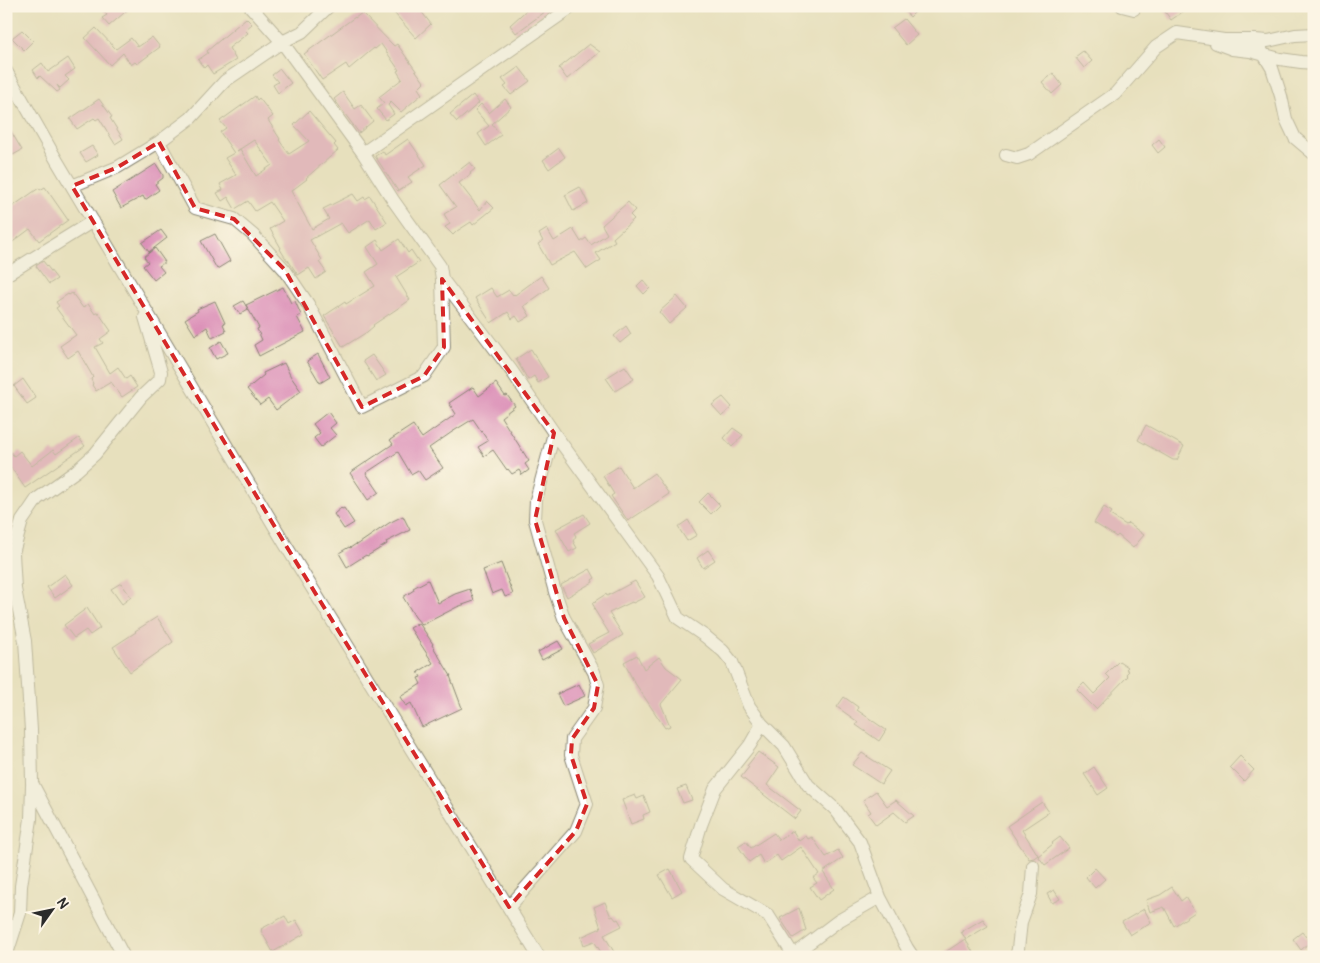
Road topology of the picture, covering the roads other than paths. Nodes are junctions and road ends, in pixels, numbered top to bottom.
1 (250, 6) edge
2 (329, 6) edge
3 (573, 6) edge
4 (1314, 34) edge
5 (1197, 36) junction
6 (1255, 40) junction
7 (282, 42) junction
8 (1263, 54) junction
9 (1314, 62) edge
10 (6, 71) edge
11 (159, 142) junction
12 (363, 153) junction
13 (1314, 154) edge
14 (1006, 155) dead end
15 (72, 186) junction
16 (93, 221) junction
17 (6, 275) edge
18 (442, 280) junction
19 (141, 302) junction
20 (554, 433) junction
21 (762, 724) junction
22 (32, 782) junction
23 (1033, 866) dead end
24 (880, 898) junction
25 (509, 907) junction
26 (793, 956) edge
27 (6, 957) edge
28 (124, 957) edge
29 (539, 957) edge
30 (913, 957) edge
31 (1016, 957) edge

1 - 7 street
2 - 7 street
3 - 12 street
4 - 6 street
5 - 6 street
5 - 8 street
5 - 14 street
6 - 8 street
7 - 11 street
7 - 12 street
8 - 9 street
8 - 13 street
10 - 15 street
11 - 15 street
11 - 18 street
12 - 18 street
15 - 16 street
16 - 17 street
16 - 19 street
18 - 20 street
19 - 22 street
19 - 25 street
20 - 21 street
20 - 25 street
21 - 24 street
21 - 26 street
22 - 27 street
22 - 28 street
23 - 31 street
24 - 26 street
24 - 30 street
25 - 29 street

